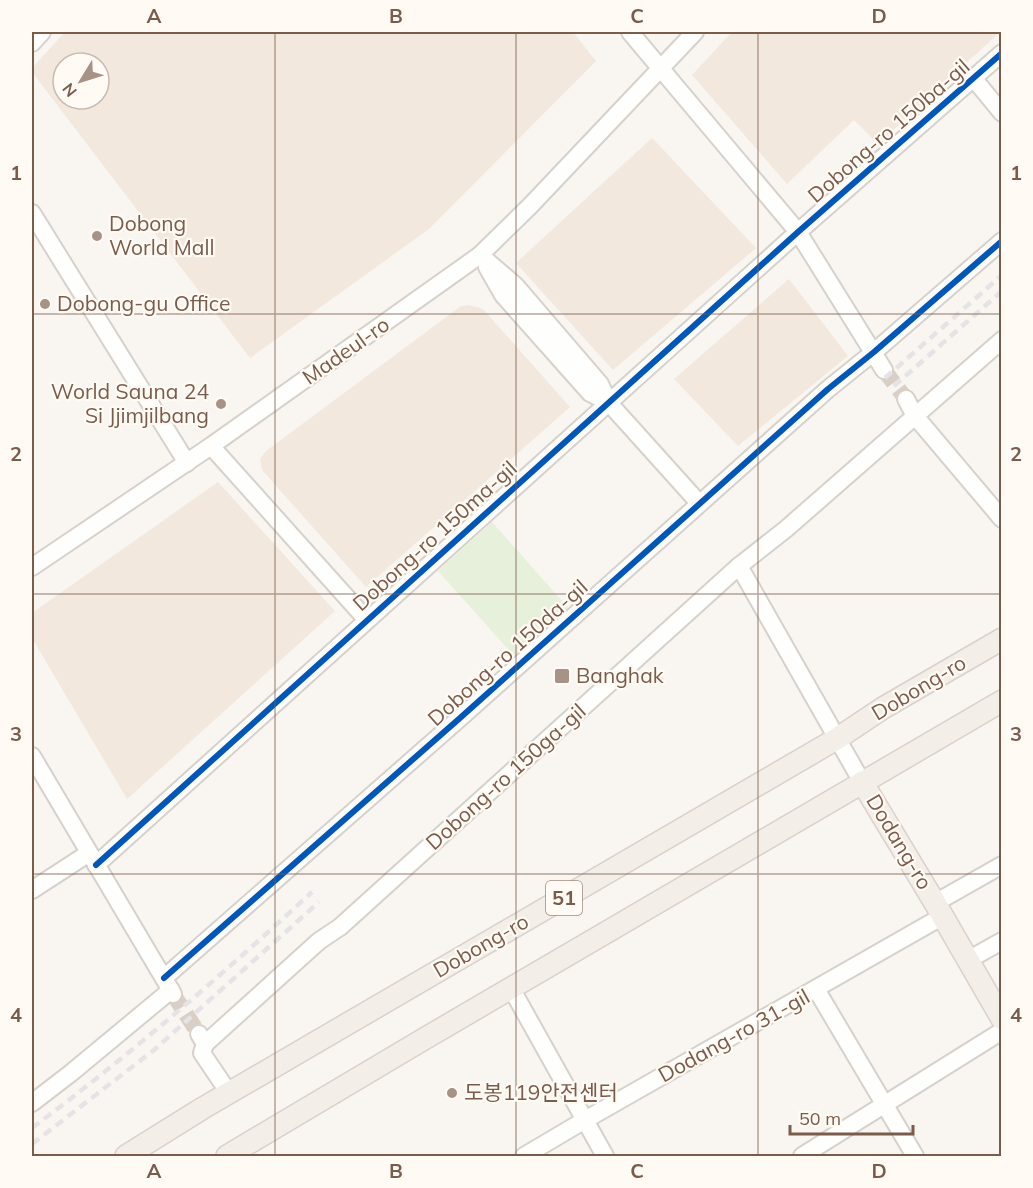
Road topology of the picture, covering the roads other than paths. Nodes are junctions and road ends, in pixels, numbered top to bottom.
1 (42, 32) edge
2 (630, 32) edge
3 (695, 32) edge
4 (32, 43) edge
5 (1002, 53) edge
6 (660, 68) junction
7 (974, 79) junction
8 (1002, 113) edge
9 (32, 213) edge
10 (798, 232) junction
11 (1002, 241) edge
12 (480, 255) junction
13 (1002, 339) edge
14 (874, 352) junction
15 (884, 370) tunnel mouth
16 (906, 399) tunnel mouth
17 (609, 403) junction
18 (915, 416) junction
19 (211, 446) junction
20 (187, 464) junction
21 (699, 503) junction
22 (1002, 519) edge
23 (739, 566) junction
24 (32, 567) edge
25 (366, 619) junction
26 (1002, 639) edge
27 (1002, 702) edge
28 (838, 738) junction
29 (32, 756) edge
30 (862, 782) junction
31 (92, 859) junction
32 (1002, 865) edge
33 (32, 890) edge
34 (939, 910) junction
35 (1002, 941) edge
36 (968, 960) junction
37 (169, 987) junction
38 (511, 988) junction
39 (816, 989) junction
40 (1002, 1019) edge
41 (1002, 1030) edge
42 (230, 1093) junction
43 (32, 1103) edge
44 (884, 1105) junction
45 (585, 1120) junction
46 (126, 1156) edge
47 (227, 1156) edge
48 (525, 1156) edge
49 (604, 1156) edge
50 (802, 1156) edge
51 (915, 1156) edge

1 - 4 street
2 - 6 street
3 - 6 street, Madeul-ro
5 - 7 street, Dobong-ro 150ba-gil
6 - 10 street
6 - 12 street, Madeul-ro
7 - 8 street, Dobong-ro 150ba-gil
7 - 10 street, Dobong-ro 150ba-gil
9 - 20 street
10 - 14 street
10 - 17 street, Dobong-ro 150ma-gil
11 - 14 street, Dobong-ro 150da-gil
12 - 17 street
12 - 19 street, Madeul-ro
13 - 18 street, Dobong-ro 150ga-gil
14 - 15 street
14 - 21 street, Dobong-ro 150da-gil
16 - 18 street
17 - 21 street
17 - 25 street, Dobong-ro 150ma-gil
18 - 22 street
18 - 23 street, Dobong-ro 150ga-gil
19 - 20 street, Madeul-ro
19 - 25 street
20 - 24 street, Madeul-ro
21 - 37 street, Dobong-ro 150da-gil
23 - 28 street
23 - 42 street, Dobong-ro 150ga-gil
25 - 31 street, Dobong-ro 150ma-gil
26 - 28 main road, Dobong-ro / 51
27 - 30 main road, 51
28 - 30 street
28 - 42 main road, Dobong-ro / 51
29 - 31 street
30 - 34 main road, Dodang-ro
30 - 38 main road, 51
31 - 33 street, Dobong-ro 150ma-gil
31 - 37 street
32 - 34 street, Dodang-ro
34 - 36 main road, Dodang-ro
34 - 39 street, Dodang-ro 31-gil
35 - 36 street
36 - 40 main road, Dodang-ro
37 - 43 street, Dobong-ro 150da-gil
38 - 45 street
38 - 47 main road, 51
39 - 44 street
39 - 45 street, Dodang-ro 31-gil
41 - 44 street
42 - 46 main road, Dobong-ro / 51
44 - 50 street
44 - 51 street
45 - 48 street, Dodang-ro 31-gil
45 - 49 street

